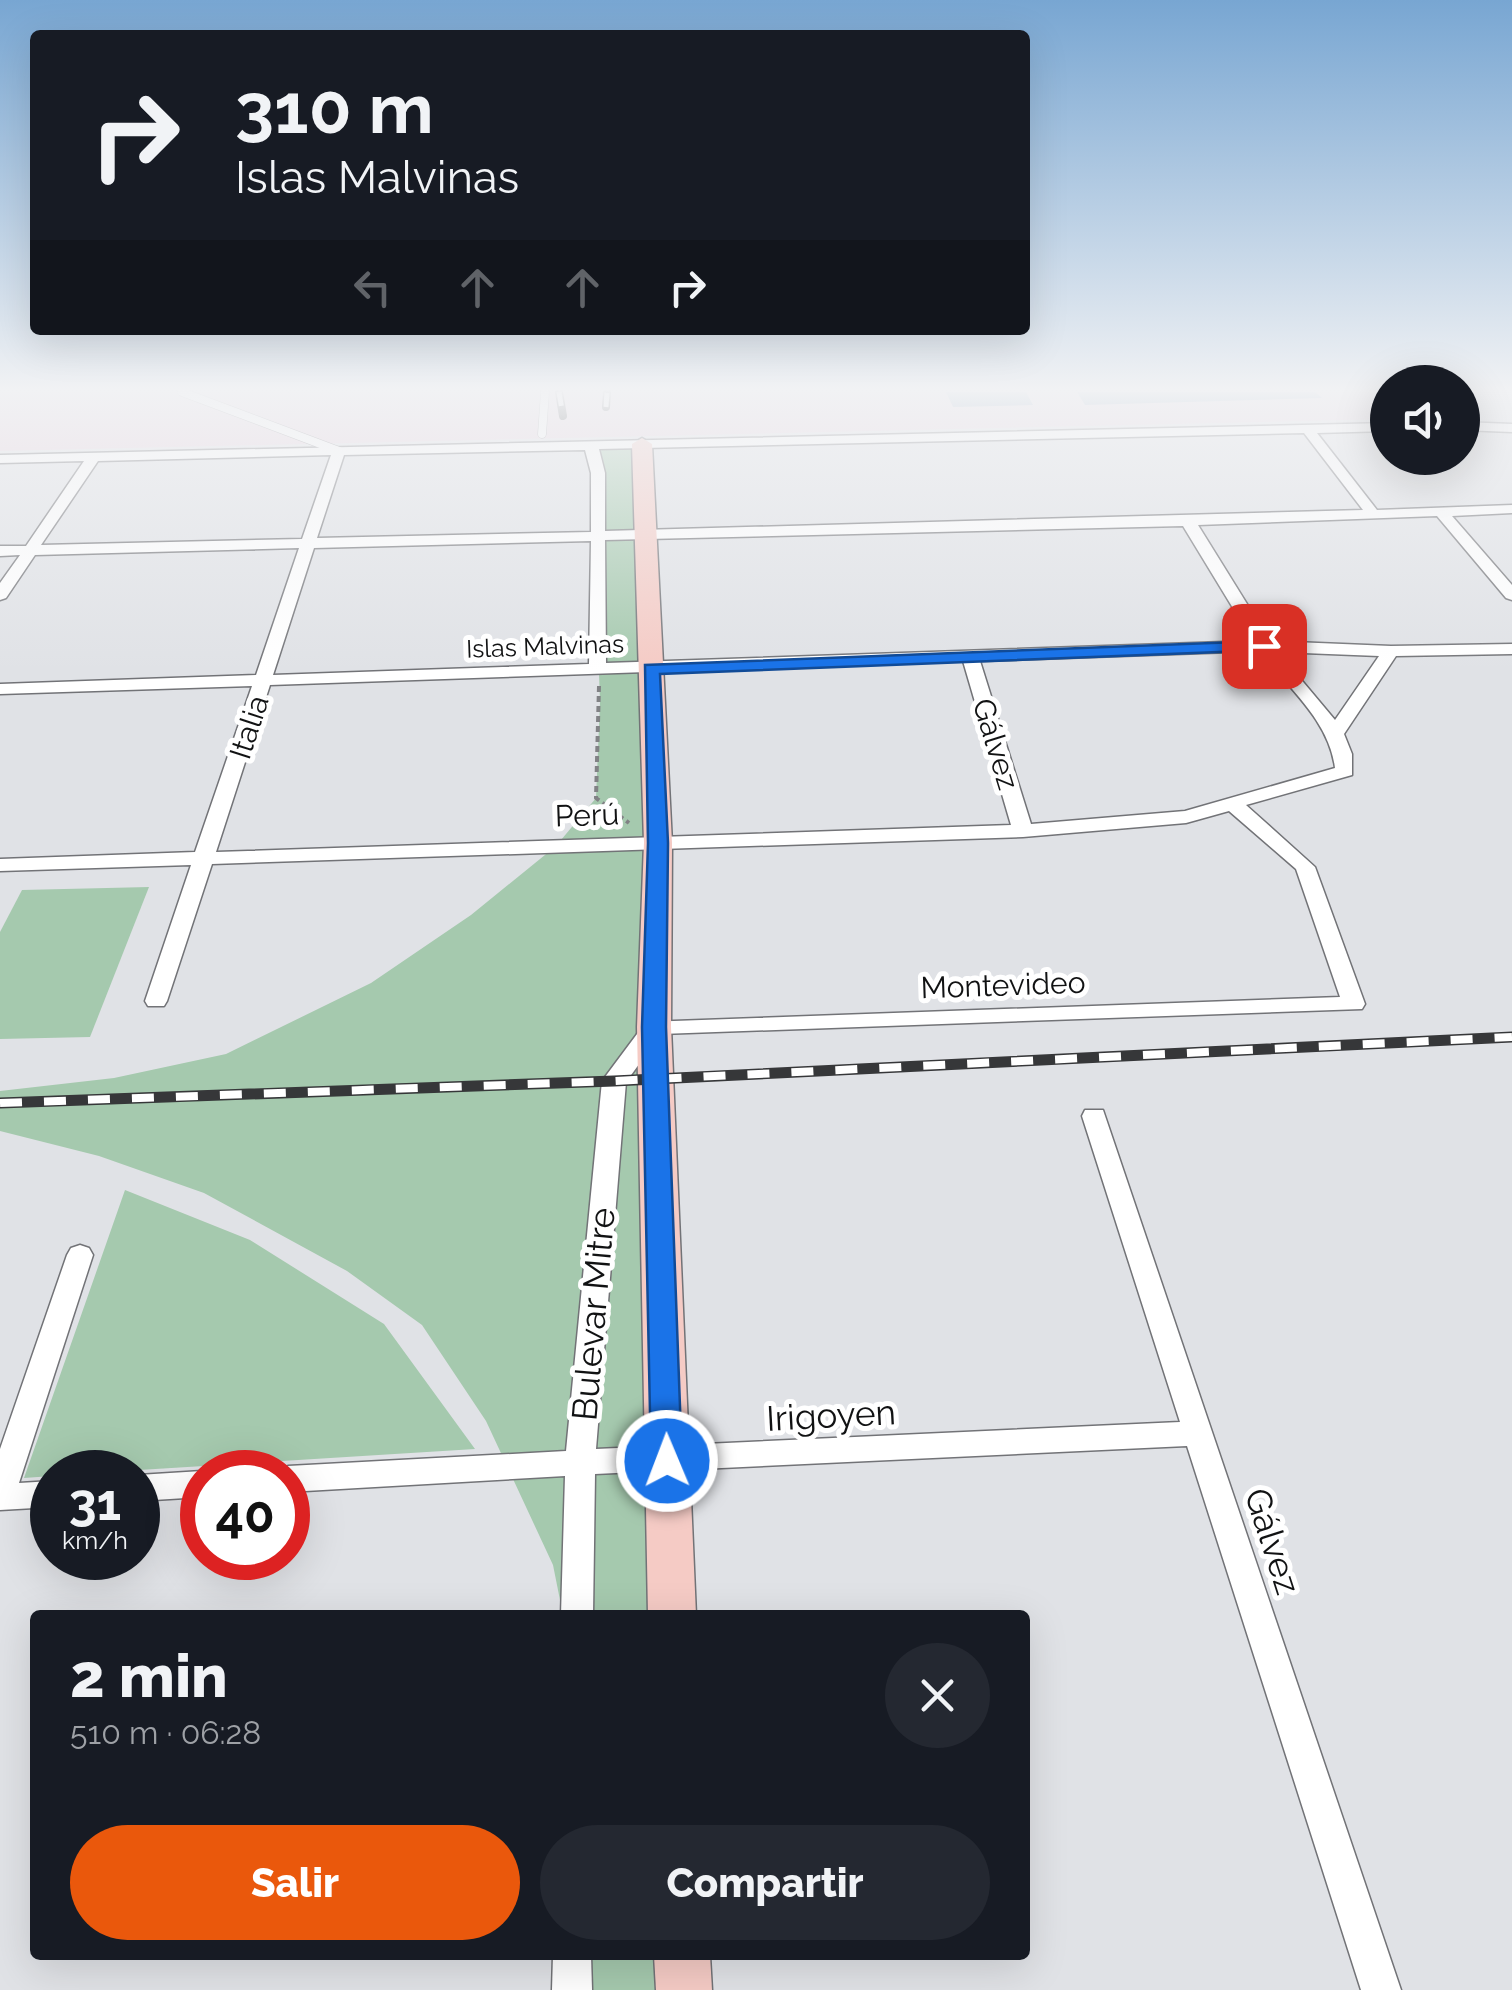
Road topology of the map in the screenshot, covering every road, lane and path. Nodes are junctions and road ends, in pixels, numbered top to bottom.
1 (74, 485) edge
2 (328, 485) edge
3 (598, 485) edge
4 (644, 485) edge
5 (1351, 485) edge
6 (1512, 509) edge
7 (1440, 511) junction
8 (1373, 514) junction
9 (1188, 521) junction
10 (597, 534) junction
11 (646, 534) junction
12 (310, 542) junction
13 (0, 551) edge
14 (28, 551) junction
15 (1512, 594) edge
16 (0, 596) edge
17 (1264, 646) junction
18 (1512, 649) edge
19 (1391, 651) junction
20 (970, 658) junction
21 (598, 668) junction
22 (652, 669) junction
23 (264, 680) junction
24 (0, 689) edge
25 (1335, 733) junction
26 (1233, 804) junction
27 (1023, 831) junction
28 (658, 843) junction
29 (206, 858) junction
30 (0, 865) edge
31 (156, 1001) dead end
32 (654, 1027) junction
33 (1094, 1116) dead end
34 (80, 1255) dead end
35 (1198, 1434) junction
36 (667, 1461) junction
37 (580, 1464) junction
38 (310, 1478) edge
39 (30, 1495) edge
40 (0, 1496) edge
41 (576, 1610) edge
42 (672, 1610) edge
43 (572, 1960) edge
44 (682, 1960) edge
45 (572, 1990) edge
46 (684, 1990) edge
47 (1382, 1990) edge

1 - 14 street
2 - 12 street, Italia
3 - 10 street
4 - 11 street, Bulevar Mitre
5 - 8 street
6 - 7 street
7 - 8 street
7 - 15 street
8 - 9 street
9 - 11 street
9 - 17 street
10 - 11 street
10 - 12 street
10 - 21 street
11 - 22 street, Bulevar Mitre
12 - 14 street
12 - 23 street, Italia
13 - 14 street
14 - 16 street
17 - 19 street, Islas Malvinas
17 - 20 street, Islas Malvinas
17 - 25 street
18 - 19 street, Islas Malvinas
19 - 25 street
20 - 22 street, Islas Malvinas
20 - 27 street, Gálvez
21 - 22 street, Islas Malvinas
21 - 23 street, Islas Malvinas
21 - 28 path
22 - 28 street, Bulevar Mitre
23 - 24 street, Islas Malvinas
23 - 29 street, Italia
25 - 26 street, Perú
26 - 27 street, Perú
26 - 32 street, Montevideo
27 - 28 street, Perú
28 - 29 street, Perú
28 - 32 street, Bulevar Mitre
29 - 30 street, Perú
29 - 31 street, Italia
32 - 36 street, Bulevar Mitre
32 - 37 street, Bulevar Mitre
33 - 35 street, Gálvez
34 - 40 street
35 - 36 street, Irigoyen
35 - 47 street, Gálvez
36 - 37 street, Irigoyen
36 - 42 street, Bulevar Mitre
37 - 38 street, Irigoyen
37 - 41 street, Bulevar Mitre
39 - 40 street
43 - 45 street
44 - 46 street

